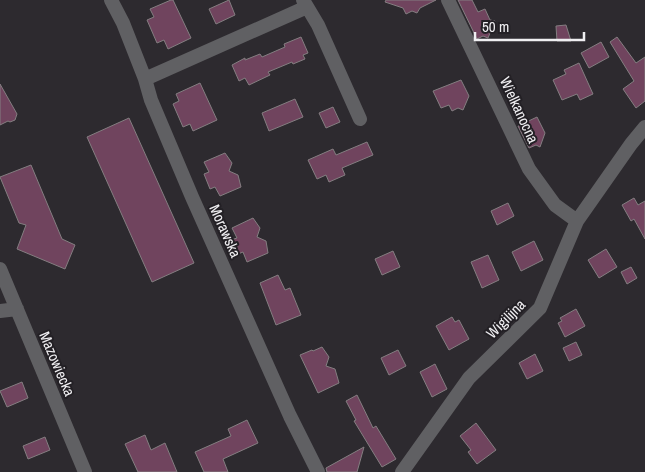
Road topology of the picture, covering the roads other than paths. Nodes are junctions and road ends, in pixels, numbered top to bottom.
1 (111, 0) edge
2 (448, 0) edge
3 (305, 4) edge
4 (146, 79) junction
5 (360, 119) dead end
6 (645, 127) edge
7 (577, 221) junction
8 (0, 269) edge
9 (17, 309) junction
10 (0, 311) edge
11 (84, 472) edge
12 (318, 472) edge
13 (402, 472) edge

1 - 4 street, Morawska
2 - 7 street, Wielkanocna
3 - 4 street
3 - 5 street
4 - 12 street, Morawska
6 - 7 street, Wigilijna
7 - 13 street, Wigilijna
8 - 9 street, Mazowiecka
9 - 10 street
9 - 11 street, Mazowiecka

